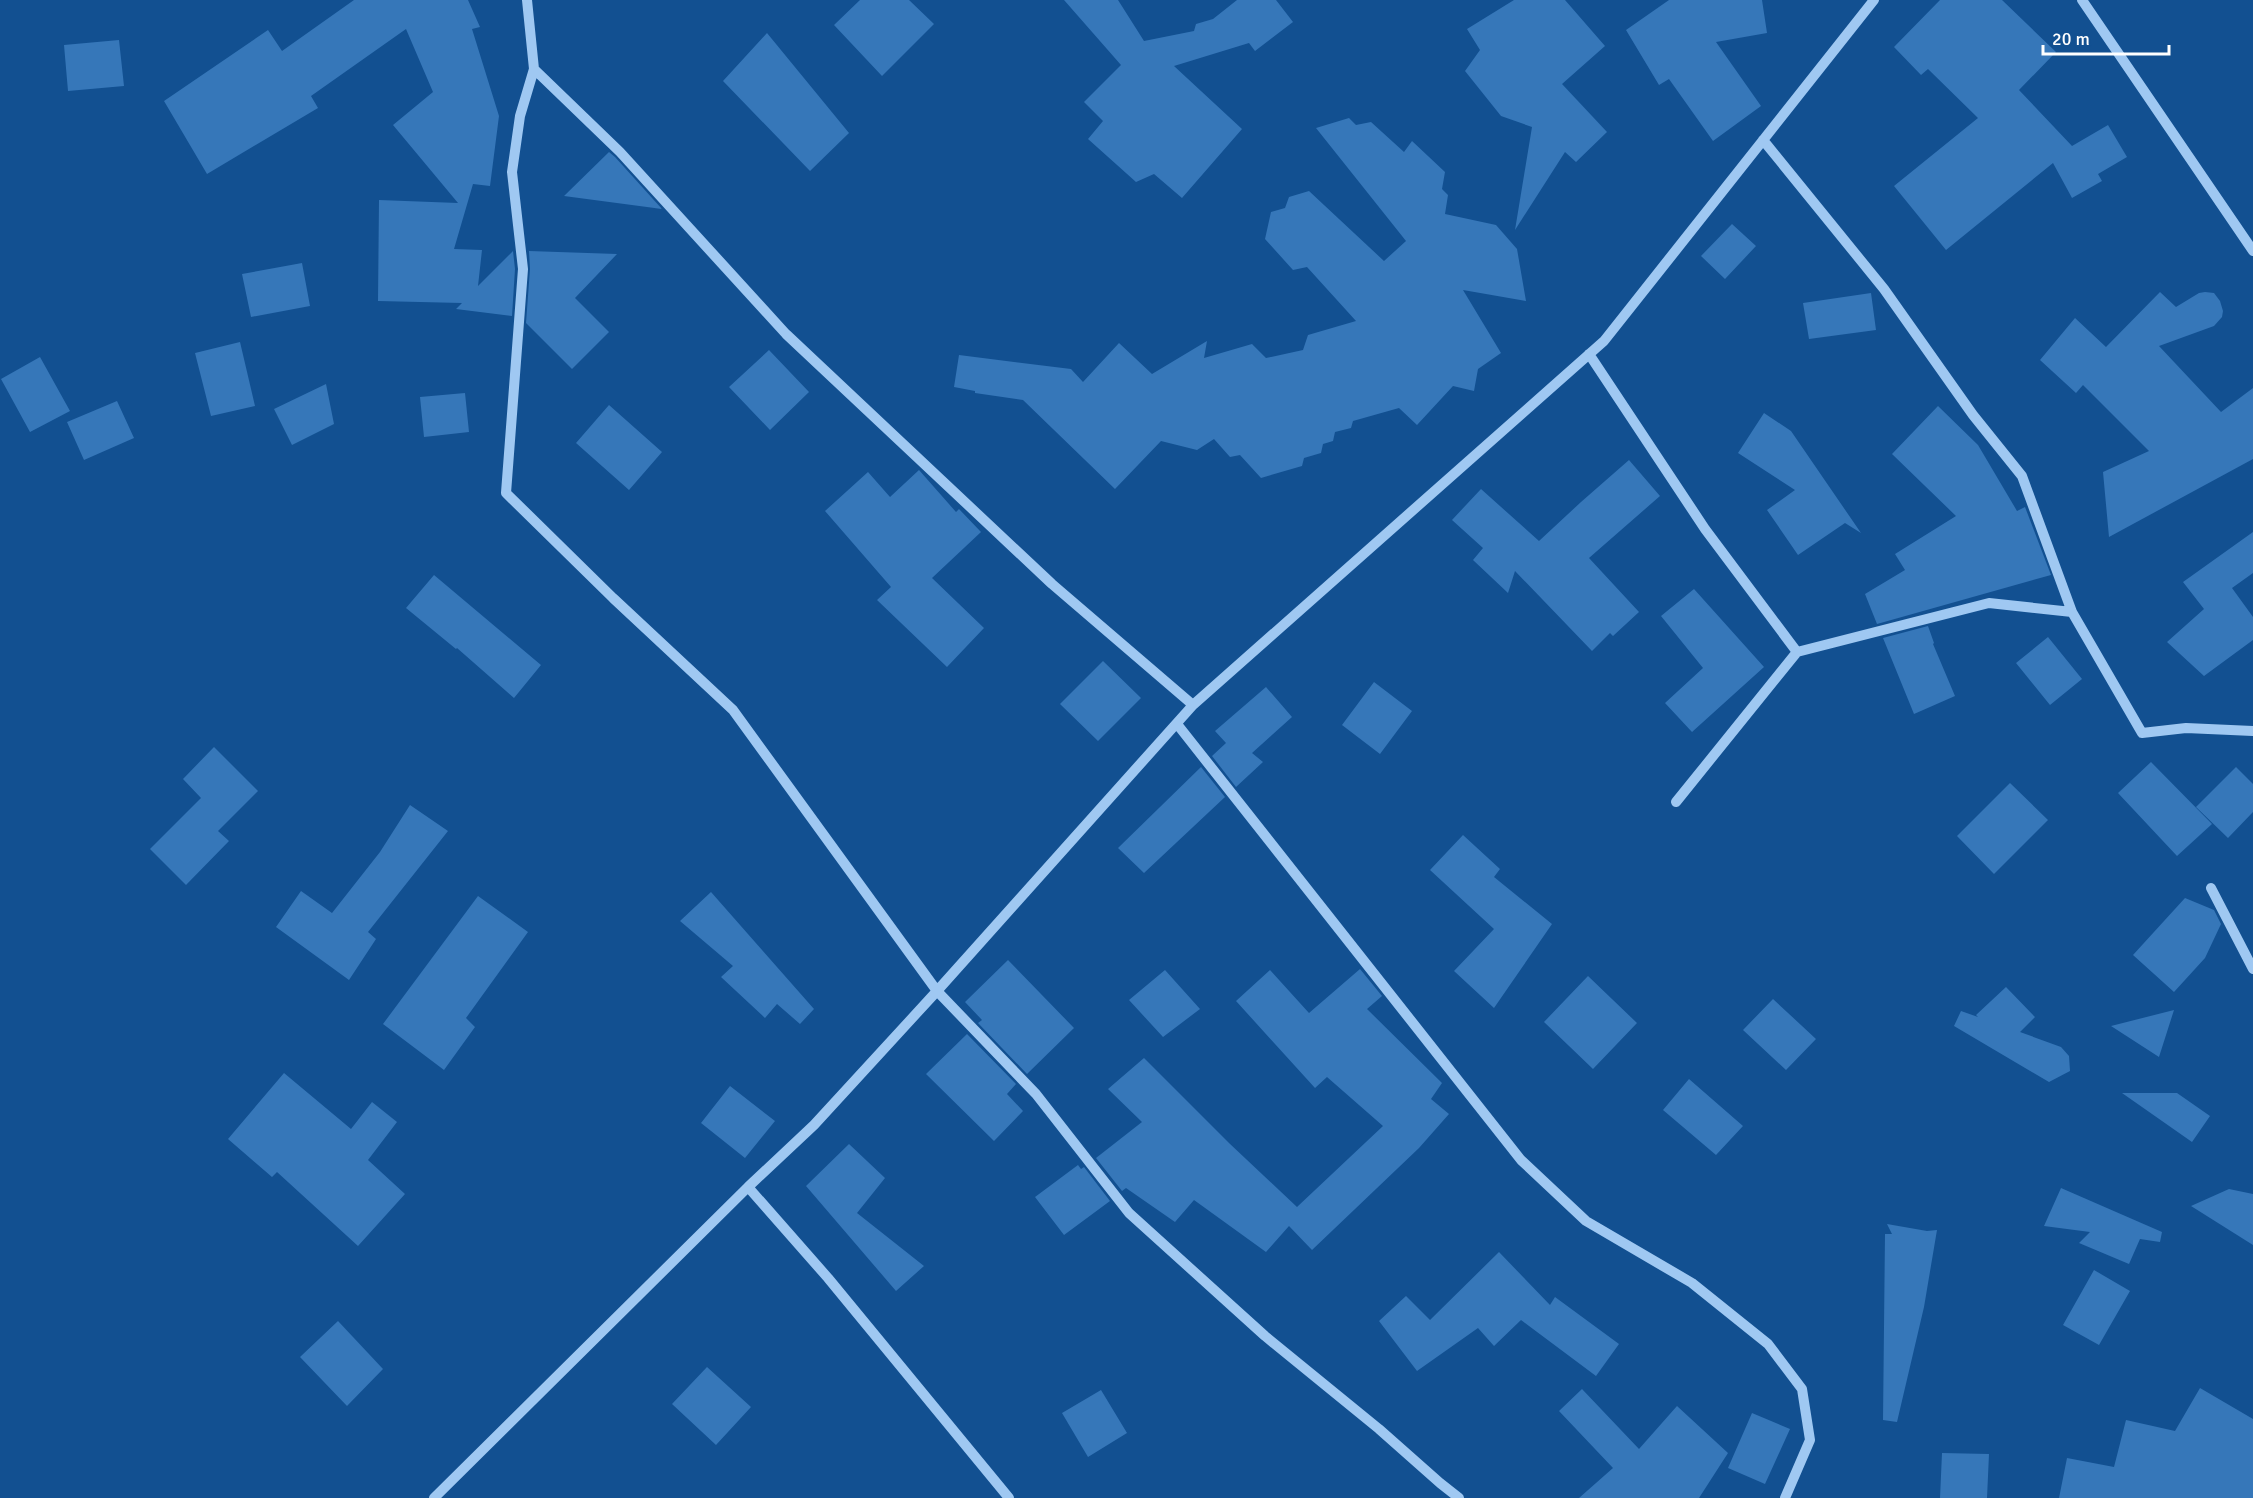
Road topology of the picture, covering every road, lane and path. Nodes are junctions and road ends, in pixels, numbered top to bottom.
1 (527, 0) edge
2 (1874, 0) edge
3 (2082, 0) edge
4 (534, 69) junction
5 (1763, 140) junction
6 (2253, 251) edge
7 (1589, 354) junction
8 (2072, 612) junction
9 (1797, 652) junction
10 (1193, 705) junction
11 (1177, 724) junction
12 (2253, 731) edge
13 (1676, 802) dead end
14 (2211, 888) dead end
15 (2253, 969) edge
16 (937, 991) junction
17 (748, 1187) junction
18 (434, 1498) edge
19 (1010, 1498) edge
20 (1460, 1498) edge
21 (1785, 1498) edge

1 - 4 street
2 - 5 street
3 - 6 street
4 - 10 street
4 - 16 street
5 - 7 street
5 - 8 street
7 - 9 street
7 - 10 street
8 - 9 street
8 - 12 street
9 - 13 street
10 - 11 street
11 - 16 street
11 - 21 street
14 - 15 street
16 - 17 street
16 - 20 street
17 - 18 street
17 - 19 street

